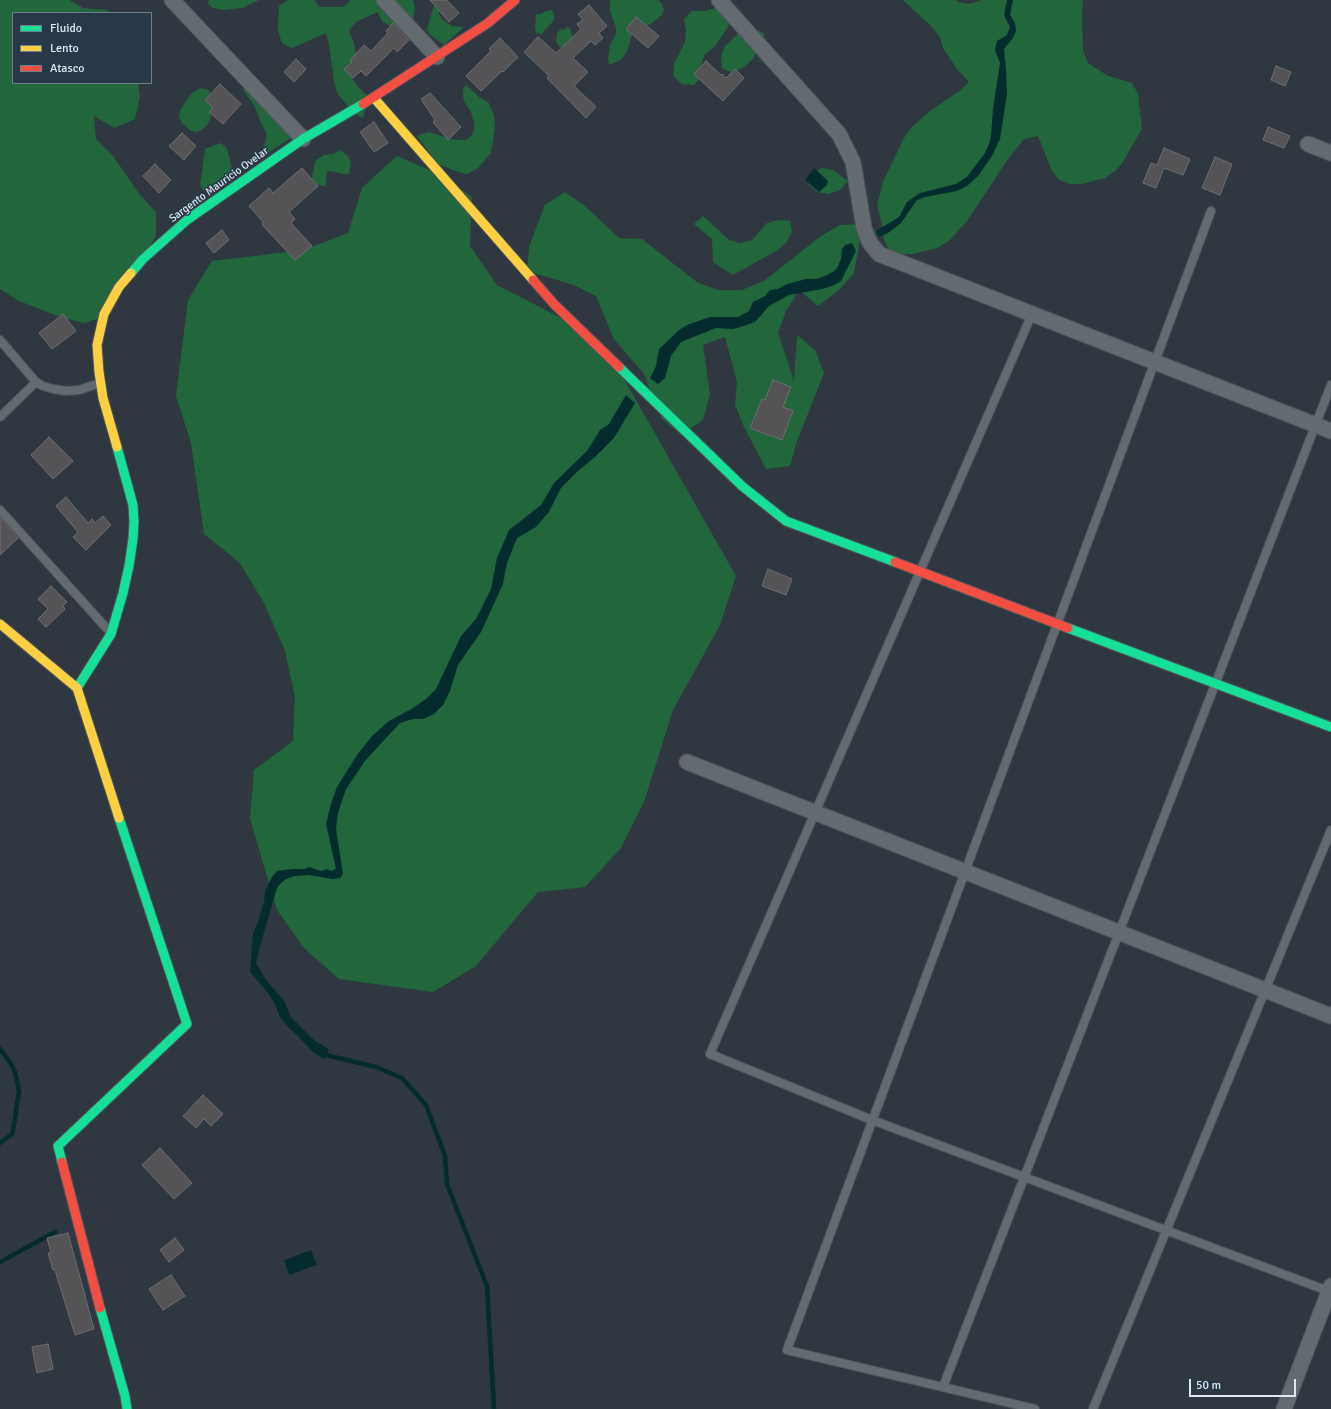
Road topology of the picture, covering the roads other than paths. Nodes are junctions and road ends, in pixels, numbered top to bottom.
1 (172, 0) edge
2 (384, 0) edge
3 (515, 0) edge
4 (719, 0) edge
5 (437, 57) junction
6 (374, 98) junction
7 (304, 139) junction
8 (1308, 144) dead end
9 (1331, 153) edge
10 (1211, 211) dead end
11 (1032, 314) junction
12 (0, 340) edge
13 (1154, 362) junction
14 (36, 382) junction
15 (100, 382) junction
16 (1331, 386) edge
17 (0, 416) edge
18 (1316, 425) junction
19 (1331, 432) edge
20 (0, 510) edge
21 (920, 572) junction
22 (0, 624) edge
23 (1057, 624) junction
24 (111, 634) junction
25 (1215, 684) junction
26 (77, 688) junction
27 (1331, 727) edge
28 (687, 762) dead end
29 (815, 812) junction
30 (1331, 830) edge
31 (965, 872) junction
32 (1119, 932) junction
33 (1265, 990) junction
34 (1331, 1016) edge
35 (872, 1120) junction
36 (1024, 1177) junction
37 (1166, 1230) junction
38 (1330, 1289) edge
39 (942, 1387) junction
40 (126, 1409) edge
41 (1035, 1409) edge
42 (1093, 1409) edge
43 (1284, 1409) edge

1 - 7 street
2 - 5 street
3 - 5 street, Sargento Mauricio Ovelar
4 - 11 street
5 - 6 street, Sargento Mauricio Ovelar
6 - 7 street, Sargento Mauricio Ovelar
6 - 21 street
7 - 15 street, Sargento Mauricio Ovelar
8 - 9 street
10 - 13 lane
11 - 13 street
11 - 21 lane
12 - 14 lane
13 - 18 street
13 - 23 lane
14 - 15 lane
14 - 17 lane
15 - 24 street, Sargento Mauricio Ovelar
16 - 18 lane
18 - 19 street
18 - 25 lane
20 - 24 lane
21 - 23 street
21 - 29 lane
22 - 26 street
23 - 25 street
23 - 31 lane
24 - 26 street, Sargento Mauricio Ovelar
25 - 27 street
25 - 32 lane
26 - 40 street
28 - 29 street
29 - 31 street
29 - 35 lane
30 - 33 lane
31 - 32 street
31 - 35 lane
32 - 33 street
32 - 36 lane
33 - 34 street
33 - 37 lane
35 - 36 lane
35 - 39 lane
36 - 37 lane
36 - 39 lane
37 - 38 lane
37 - 42 lane
38 - 43 street
39 - 41 lane

